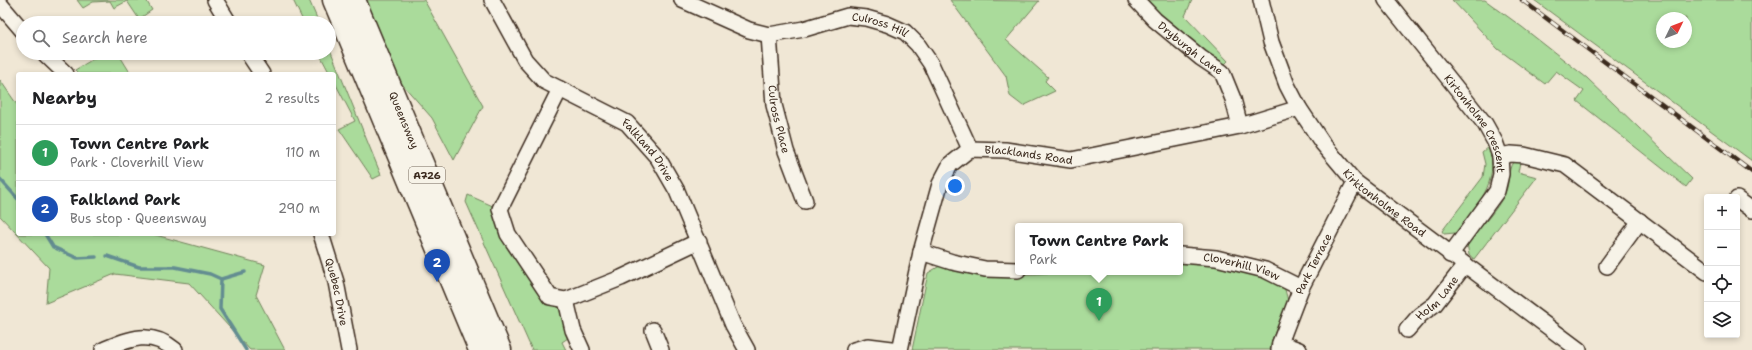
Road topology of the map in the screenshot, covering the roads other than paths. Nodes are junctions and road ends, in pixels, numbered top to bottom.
1 (215, 0) edge
2 (334, 0) edge
3 (354, 0) edge
4 (492, 0) edge
5 (682, 0) edge
6 (1136, 0) edge
7 (1261, 0) edge
8 (1386, 0) edge
9 (0, 4) edge
10 (225, 16) edge
11 (16, 22) edge
12 (769, 35) junction
13 (51, 60) edge
14 (253, 60) edge
15 (64, 72) edge
16 (261, 72) edge
17 (560, 89) junction
18 (1299, 108) junction
19 (1240, 126) junction
20 (970, 149) junction
21 (1500, 156) junction
22 (1356, 182) junction
23 (805, 201) dead end
24 (1740, 201) edge
25 (1752, 210) edge
26 (1640, 221) junction
27 (322, 236) edge
28 (699, 241) junction
29 (921, 252) junction
30 (1183, 255) edge
31 (1450, 255) junction
32 (1465, 265) junction
33 (1607, 266) dead end
34 (1015, 270) edge
35 (1704, 270) edge
36 (1301, 288) junction
37 (566, 300) junction
38 (653, 330) dead end
39 (1407, 330) dead end
40 (1280, 347) edge
41 (103, 350) edge
42 (175, 350) edge
43 (349, 350) edge
44 (480, 350) edge
45 (500, 350) edge
46 (582, 350) edge
47 (662, 350) edge
48 (747, 350) edge
49 (854, 350) edge
50 (900, 350) edge
51 (1299, 350) edge
52 (1579, 350) edge

1 - 10 street
2 - 44 highway, Queensway / A726
3 - 45 highway, Queensway / A726
4 - 17 street, Falkland Drive
5 - 12 street, Culross Hill
6 - 19 street, Dryburgh Lane
7 - 18 street, Kirktonholme Road
8 - 21 street, Kirtonholme Crescent
9 - 11 street
12 - 20 street, Culross Hill
12 - 23 street, Culross Place
13 - 15 street
14 - 16 street
17 - 28 street, Falkland Drive
17 - 37 street
18 - 19 street, Blacklands Road
18 - 22 street, Kirktonholme Road
19 - 20 street, Blacklands Road
20 - 29 street, Blacklands Road
21 - 26 street
21 - 31 street, Kirtonholme Crescent
22 - 31 street, Kirktonholme Road
22 - 36 street, Park Terrace
24 - 25 street
26 - 33 street
26 - 35 street
27 - 43 street, Quebec Drive
28 - 37 street
28 - 48 street, Falkland Drive
29 - 34 street
29 - 50 street, Blacklands Road
30 - 36 street, Cloverhill View
31 - 32 street, Kirktonholme Road
32 - 39 street, Holm Lane
32 - 52 street, Kirktonholme Road
36 - 40 street, Park Terrace
37 - 46 street
38 - 47 street
40 - 51 street
41 - 42 street
49 - 50 street

